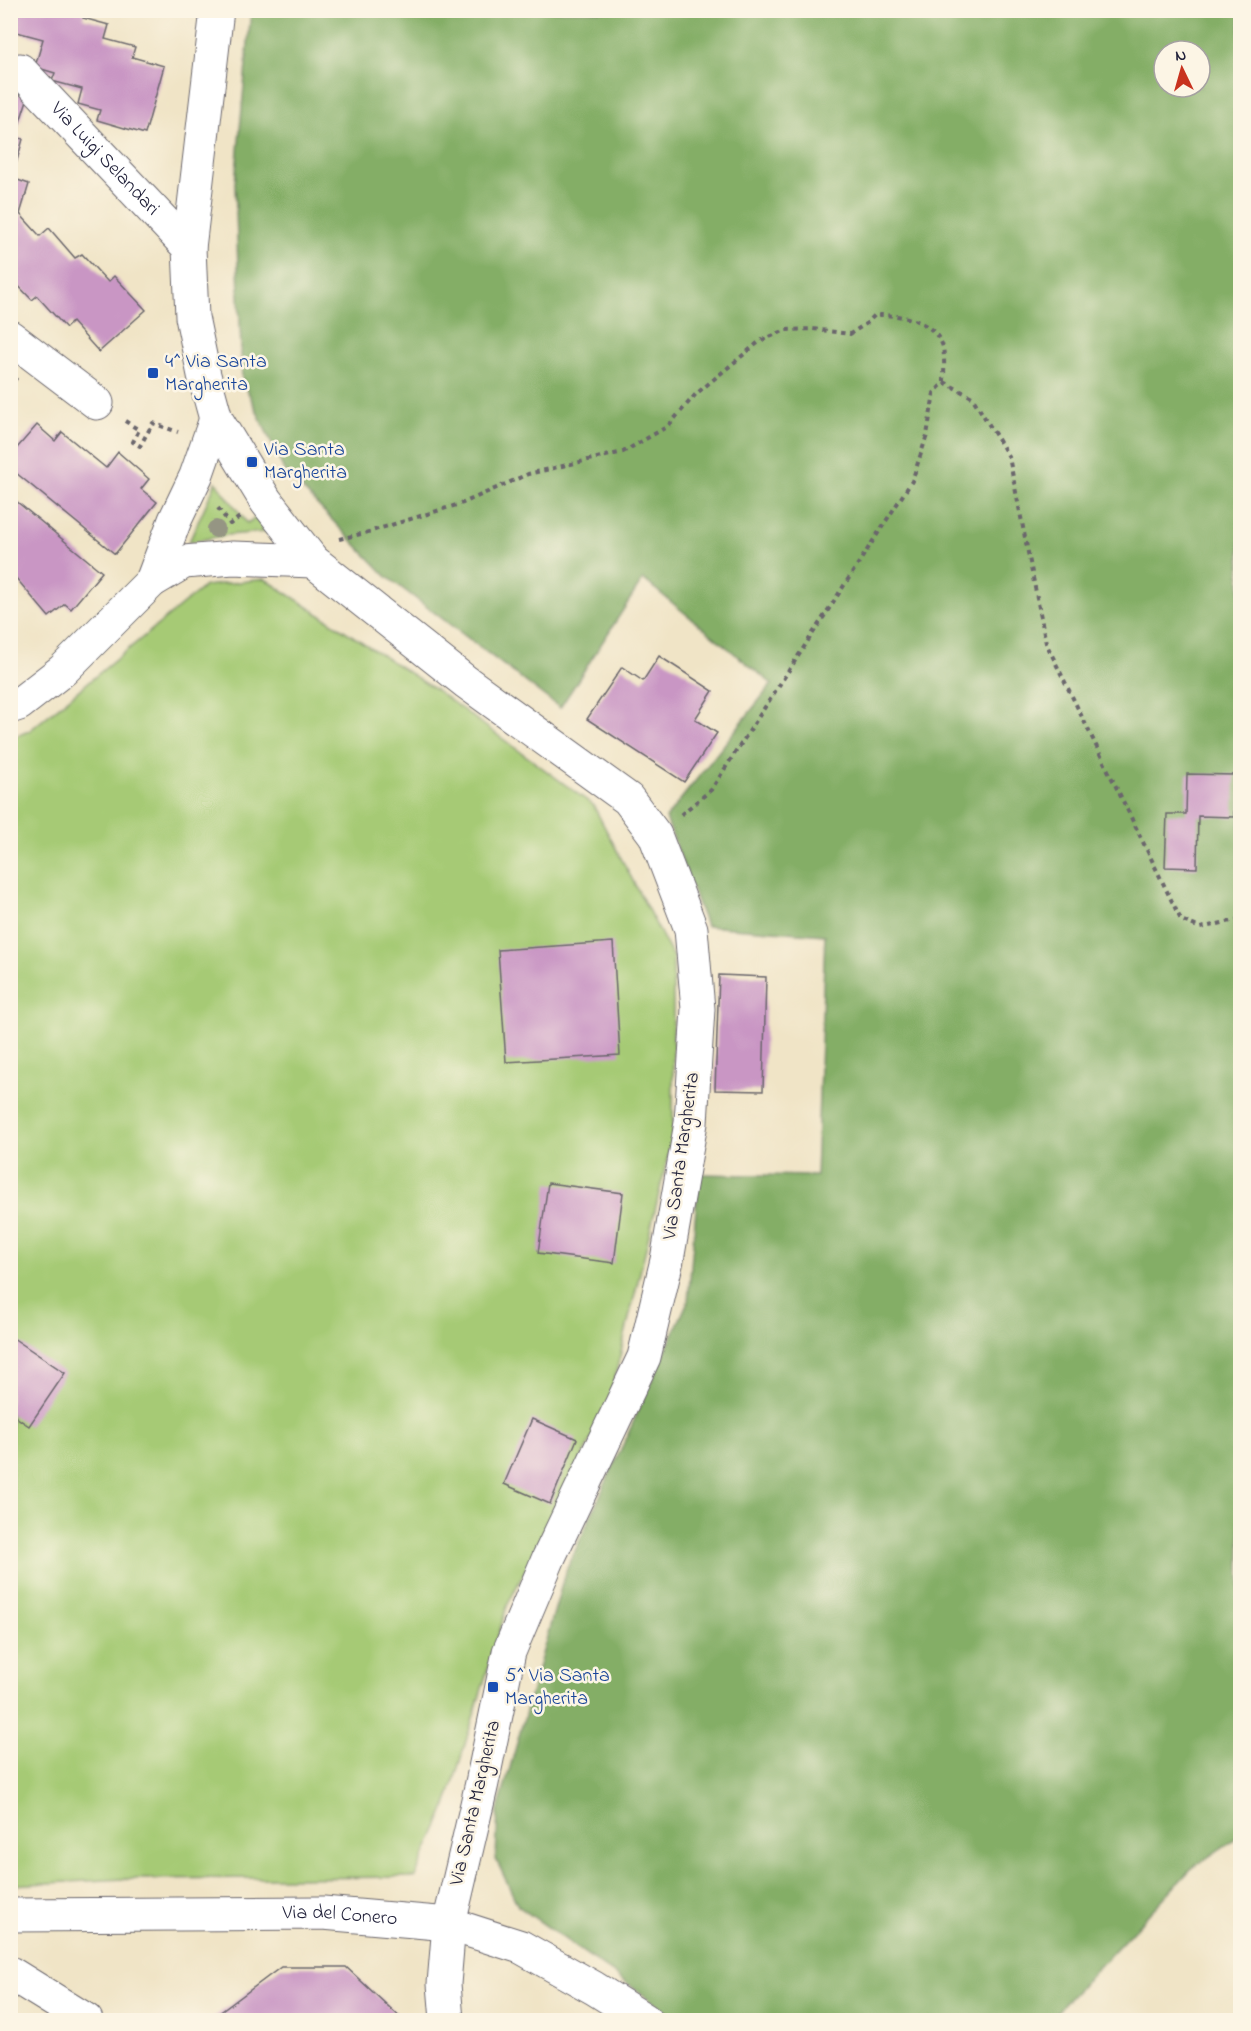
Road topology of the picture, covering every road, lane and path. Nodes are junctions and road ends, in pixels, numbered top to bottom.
1 (217, 10) edge
2 (20, 70) dead end
3 (189, 248) junction
4 (10, 338) edge
5 (944, 382) junction
6 (97, 403) dead end
7 (216, 419) junction
8 (153, 423) dead end
9 (139, 430) dead end
10 (307, 554) junction
11 (152, 581) junction
12 (10, 707) edge
13 (655, 835) junction
14 (1240, 919) edge
15 (10, 1915) edge
16 (449, 1924) junction
17 (10, 1972) edge
18 (86, 2020) edge
19 (447, 2020) edge
20 (645, 2020) edge

1 - 3 street
2 - 3 street, Via Luigi Selandari
3 - 7 street
4 - 6 street
5 - 10 path
5 - 13 path
5 - 14 path
7 - 10 street, Via Santa Margherita
7 - 11 street
8 - 9 path
10 - 11 street
10 - 13 street, Via Santa Margherita
11 - 12 street
13 - 16 street, Via Santa Margherita
15 - 16 street, Via del Conero
16 - 19 street, Via Santa Margherita
16 - 20 street, Via del Conero
17 - 18 street

